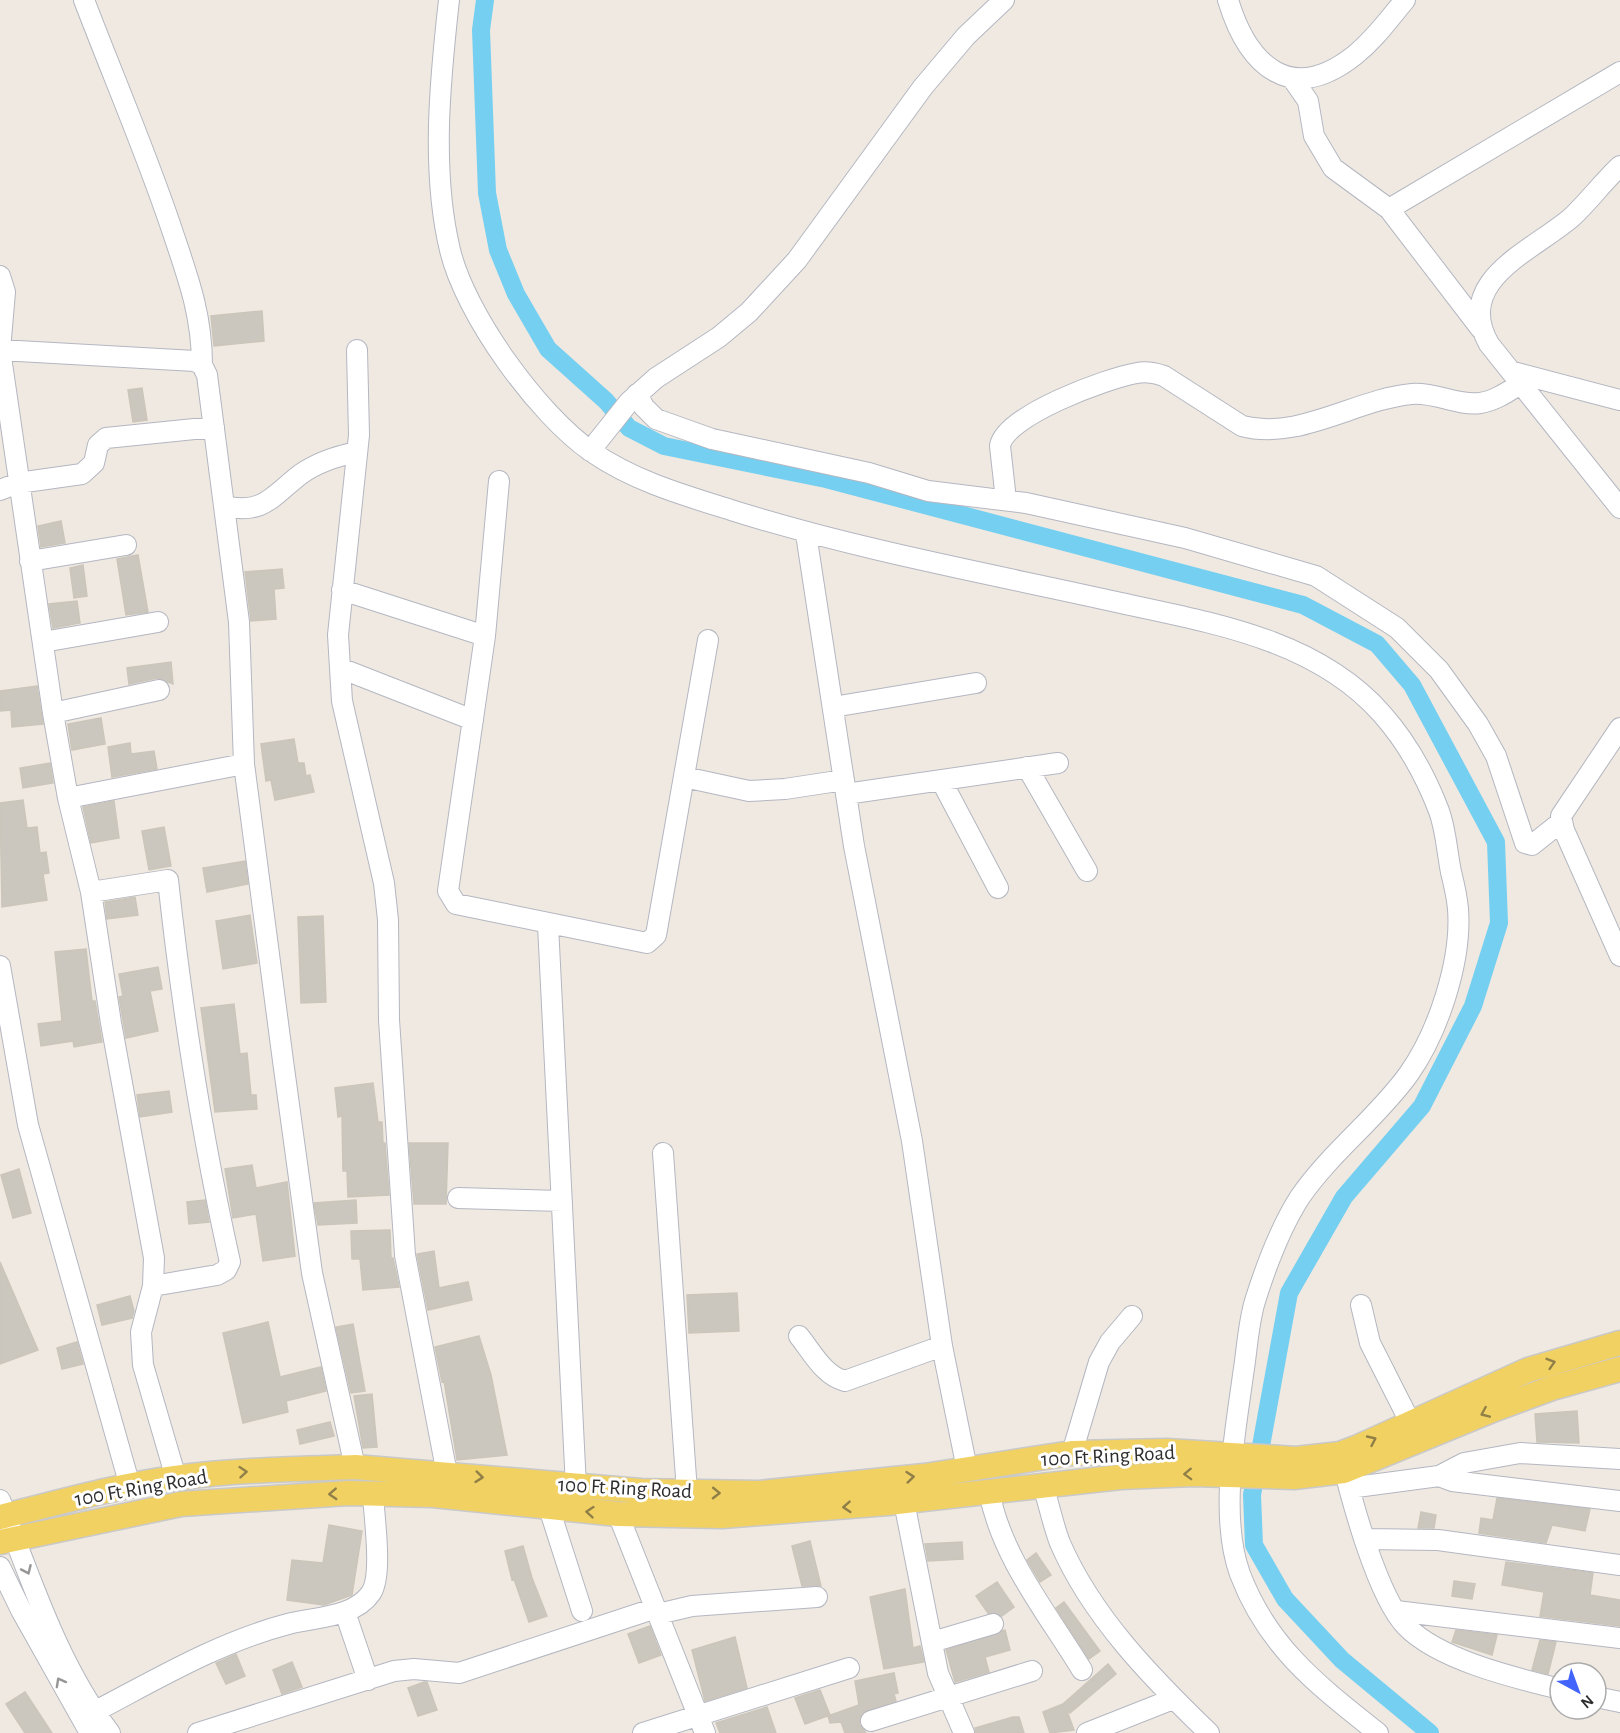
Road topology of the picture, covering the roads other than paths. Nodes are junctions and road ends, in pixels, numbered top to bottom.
1 (84, 0) edge
2 (449, 0) edge
3 (1004, 0) edge
4 (1228, 0) edge
5 (1405, 0) edge
6 (1620, 72) edge
7 (1292, 78) junction
8 (1620, 166) edge
9 (1389, 208) junction
10 (0, 276) edge
11 (1481, 329) junction
12 (0, 350) edge
13 (357, 350) dead end
14 (202, 364) junction
15 (1517, 378) junction
16 (633, 398) junction
17 (1620, 400) edge
18 (214, 427) junction
19 (594, 445) junction
20 (357, 452) junction
21 (499, 481) dead end
22 (9, 486) edge
23 (1006, 500) junction
24 (224, 506) junction
25 (1620, 508) edge
26 (806, 534) junction
27 (126, 545) dead end
28 (30, 561) junction
29 (342, 590) junction
30 (158, 622) dead end
31 (485, 636) junction
32 (708, 640) dead end
33 (43, 642) junction
34 (340, 668) junction
35 (976, 683) dead end
36 (159, 690) dead end
37 (833, 707) junction
38 (53, 713) junction
39 (473, 720) junction
40 (1620, 728) edge
41 (1058, 763) dead end
42 (244, 764) junction
43 (1027, 767) junction
44 (684, 777) junction
45 (940, 780) junction
46 (845, 787) junction
47 (68, 798) junction
48 (1561, 822) junction
49 (1087, 871) dead end
50 (998, 888) dead end
51 (91, 892) junction
52 (548, 924) junction
53 (1620, 956) edge
54 (0, 966) edge
55 (663, 1153) dead end
56 (458, 1198) dead end
57 (562, 1201) junction
58 (153, 1286) junction
59 (1361, 1305) dead end
60 (1132, 1316) dead end
61 (800, 1336) dead end
62 (1620, 1343) edge
63 (942, 1346) junction
64 (1620, 1369) edge
65 (1410, 1422) junction
66 (1072, 1453) junction
67 (1620, 1459) edge
68 (1240, 1465) junction
69 (355, 1467) junction
70 (967, 1469) junction
71 (1344, 1471) junction
72 (447, 1474) junction
73 (1439, 1476) junction
74 (176, 1478) junction
75 (130, 1486) junction
76 (576, 1486) junction
77 (1043, 1486) junction
78 (988, 1491) junction
79 (373, 1494) junction
80 (1620, 1501) edge
81 (904, 1502) junction
82 (688, 1504) junction
83 (549, 1508) junction
84 (2, 1511) edge
85 (618, 1514) junction
86 (1364, 1539) junction
87 (7, 1540) edge
88 (1620, 1565) edge
89 (0, 1567) edge
90 (817, 1597) dead end
91 (582, 1611) dead end
92 (657, 1611) junction
93 (1396, 1611) junction
94 (345, 1612) junction
95 (993, 1624) dead end
96 (1620, 1638) edge
97 (932, 1642) junction
98 (849, 1668) dead end
99 (1082, 1670) dead end
100 (1032, 1671) dead end
101 (369, 1680) junction
102 (1548, 1686) edge
103 (947, 1696) junction
104 (1173, 1699) junction
105 (94, 1712) junction
106 (871, 1721) dead end
107 (702, 1724) edge
108 (90, 1733) edge
109 (110, 1733) edge
110 (198, 1733) edge
111 (642, 1733) edge
112 (964, 1733) edge
113 (1087, 1733) edge
114 (1209, 1733) edge
115 (1378, 1733) edge

1 - 14 street
2 - 19 street
3 - 16 street
4 - 7 street
5 - 7 street
6 - 9 street
7 - 9 street
8 - 11 street
9 - 11 street
10 - 12 street
11 - 15 street
12 - 14 street
12 - 22 street
13 - 20 street
14 - 18 street
15 - 17 street
15 - 23 street
15 - 25 street
16 - 19 street
16 - 23 street
18 - 22 street
18 - 24 street
19 - 26 street
20 - 24 street
20 - 29 street
21 - 31 street
22 - 28 street
23 - 48 street
24 - 42 street
26 - 37 street
26 - 68 street
27 - 28 street
28 - 33 street
29 - 31 street
29 - 34 street
30 - 33 street
31 - 39 street
32 - 44 street
33 - 38 street
34 - 39 street
34 - 72 street
35 - 37 street
36 - 38 street
37 - 46 street
38 - 47 street
39 - 52 street
40 - 48 street
41 - 43 street
42 - 47 street
42 - 69 street
43 - 45 street
43 - 49 street
44 - 46 street
44 - 52 street
45 - 46 street
45 - 50 street
46 - 63 street
47 - 51 street
48 - 53 street
51 - 58 street
51 - 58 street
52 - 57 street
54 - 75 street
55 - 82 street
56 - 57 street
57 - 76 street
58 - 74 street
59 - 65 street
60 - 66 street
61 - 63 street
65 -> 62 main road
63 - 70 street
64 -> 71 main road
71 -> 65 main road
66 - 68 main road, 100 Ft Ring Road
66 - 70 main road, 100 Ft Ring Road
67 - 73 street
68 - 71 main road
68 -> 77 main road, 100 Ft Ring Road
68 - 115 street
69 - 72 main road, 100 Ft Ring Road
74 -> 69 main road, 100 Ft Ring Road
82 -> 70 main road, 100 Ft Ring Road
71 - 73 street
71 - 86 street
72 -> 76 main road, 100 Ft Ring Road
73 - 80 street
74 - 75 main road, 100 Ft Ring Road
75 - 84 main road, 100 Ft Ring Road
76 - 82 main road, 100 Ft Ring Road
77 - 78 main road, 100 Ft Ring Road
77 - 104 street
78 - 81 main road, 100 Ft Ring Road
78 - 99 street
79 - 83 main road, 100 Ft Ring Road
79 -> 87 main road, 100 Ft Ring Road
79 - 94 street
81 -> 82 main road, 100 Ft Ring Road
81 - 97 street
82 - 85 main road, 100 Ft Ring Road
85 -> 83 main road, 100 Ft Ring Road
83 - 91 street
84 - 87 street
85 - 92 street
86 - 88 street
86 - 93 street
87 -> 105 street
108 -> 89 street
90 - 92 street
92 - 101 street
92 - 107 street
93 - 96 street
93 - 102 street
94 - 101 street
94 - 105 street
95 - 97 street
97 - 103 street
98 - 107 street
100 - 103 street
101 - 110 street
103 - 106 street
103 - 112 street
104 - 113 street
104 - 114 street
105 - 109 street
107 - 111 street

